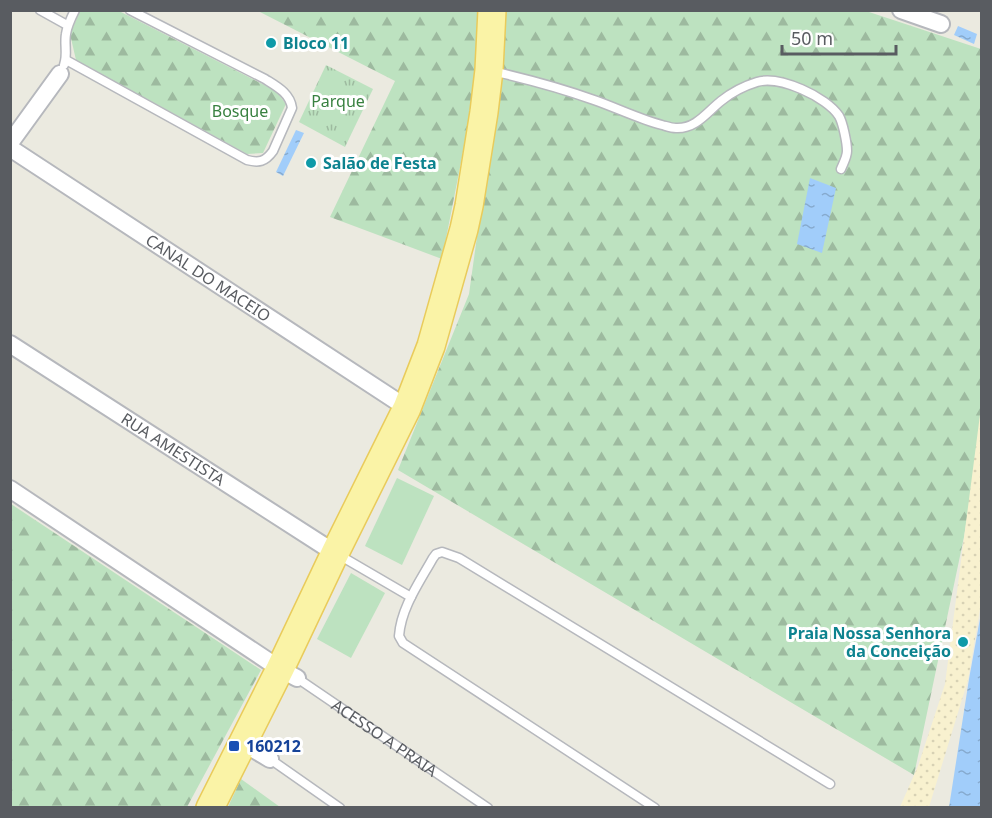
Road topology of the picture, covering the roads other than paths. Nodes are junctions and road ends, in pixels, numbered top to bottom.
1 (40, 10) edge
2 (75, 10) edge
3 (130, 10) edge
4 (492, 10) edge
5 (901, 10) edge
6 (941, 24) dead end
7 (67, 25) junction
8 (63, 67) junction
9 (489, 70) junction
10 (10, 146) edge
11 (842, 169) dead end
12 (10, 344) edge
13 (407, 408) junction
14 (10, 489) edge
15 (335, 553) junction
16 (411, 597) junction
17 (289, 673) junction
18 (243, 742) junction
19 (270, 759) joint
20 (830, 784) dead end
21 (210, 807) edge
22 (340, 807) edge
23 (488, 807) edge
24 (655, 807) edge

1 - 7 lane
2 - 7 lane
3 - 8 lane
4 - 9 main road
5 - 6 street
7 - 8 lane
8 - 10 street
9 - 11 lane
9 - 13 main road
10 - 13 street, CANAL DO MACEIO
12 - 15 street, RUA AMESTISTA
13 - 15 main road
14 - 17 street
15 - 16 lane
15 - 17 main road
16 - 20 lane
16 - 24 lane
17 - 18 main road
17 - 23 lane, ACESSO A PRAIA
18 - 19 street
18 - 21 main road
19 - 22 lane

